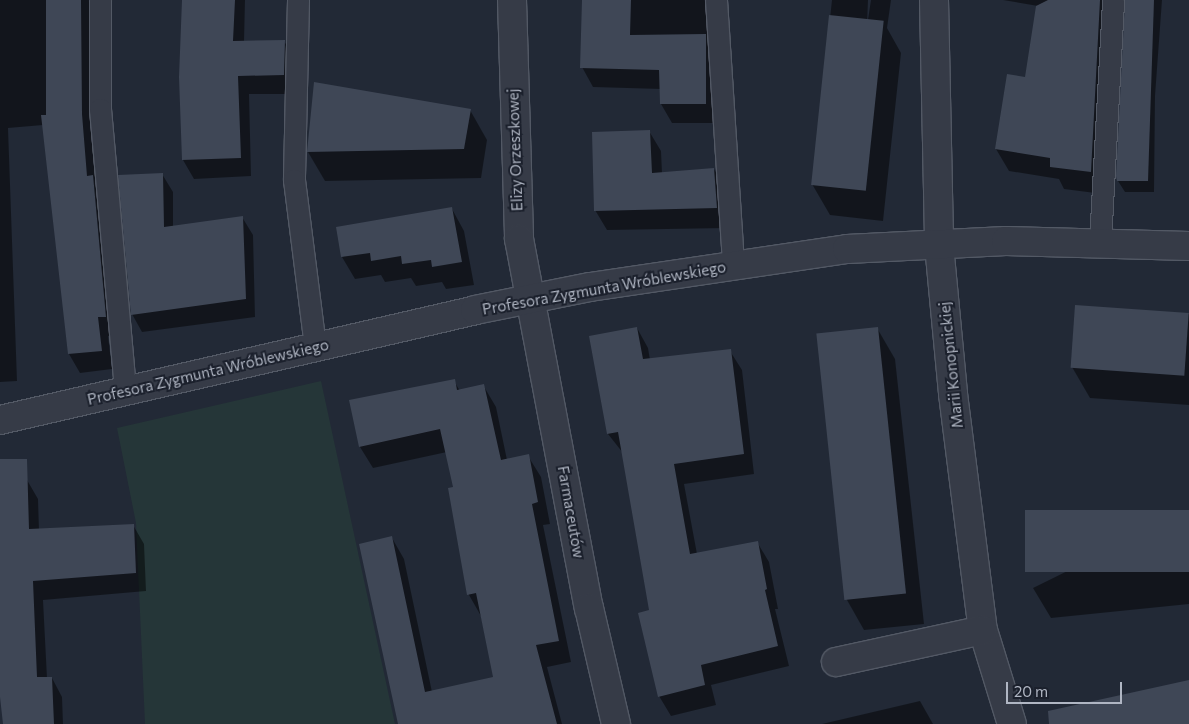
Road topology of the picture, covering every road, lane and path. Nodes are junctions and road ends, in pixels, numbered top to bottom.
1 (100, 0) edge
2 (298, 0) edge
3 (512, 0) edge
4 (716, 0) edge
5 (934, 0) edge
6 (1113, 0) edge
7 (1100, 242) junction
8 (939, 244) junction
9 (1189, 246) edge
10 (732, 266) junction
11 (530, 300) junction
12 (315, 347) junction
13 (125, 391) junction
14 (0, 420) edge
15 (983, 630) junction
16 (836, 662) dead end
17 (616, 724) edge
18 (1012, 724) edge

1 - 13 lane
2 - 12 lane
3 - 11 street, Elizy Orzeszkowej
4 - 10 lane
5 - 8 street, Marii Konopnickiej
6 - 7 lane
7 - 8 street, Profesora Zygmunta Wróblewskiego
7 - 9 street, Profesora Zygmunta Wróblewskiego
8 - 10 street, Profesora Zygmunta Wróblewskiego
8 - 15 street, Marii Konopnickiej
10 - 11 street, Profesora Zygmunta Wróblewskiego
11 - 12 street, Profesora Zygmunta Wróblewskiego
11 - 17 street, Farmaceutów
12 - 13 street, Profesora Zygmunta Wróblewskiego
13 - 14 street, Profesora Zygmunta Wróblewskiego
15 - 16 street
15 - 18 street, Marii Konopnickiej

